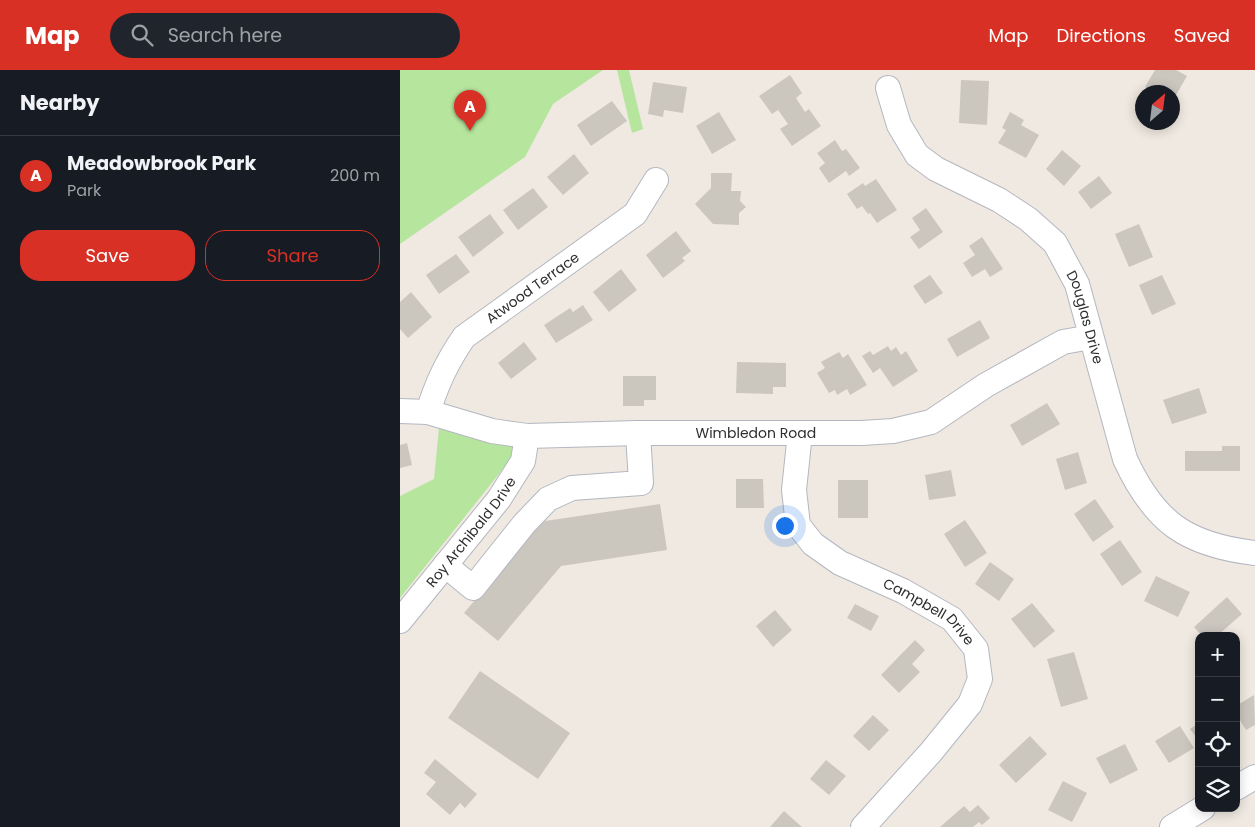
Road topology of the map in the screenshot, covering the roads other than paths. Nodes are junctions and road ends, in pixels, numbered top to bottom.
1 (888, 88) dead end
2 (656, 180) dead end
3 (1091, 337) junction
4 (400, 411) edge
5 (428, 412) junction
6 (638, 433) junction
7 (800, 433) junction
8 (527, 436) junction
9 (1255, 553) edge
10 (445, 565) junction
11 (400, 621) edge
12 (1255, 777) edge
13 (1240, 786) edge
14 (1196, 812) edge
15 (863, 827) edge
16 (1172, 827) edge

1 - 3 street, Douglas Drive
2 - 5 street, Atwood Terrace
3 - 7 street, Wimbledon Road
3 - 9 street, Douglas Drive
4 - 5 street, Wimbledon Road
5 - 8 street, Wimbledon Road
6 - 7 street, Wimbledon Road
6 - 8 street, Wimbledon Road
6 - 10 street
7 - 15 street, Campbell Drive
8 - 10 street, Roy Archibald Drive
10 - 11 street, Roy Archibald Drive
12 - 13 street
14 - 16 street

